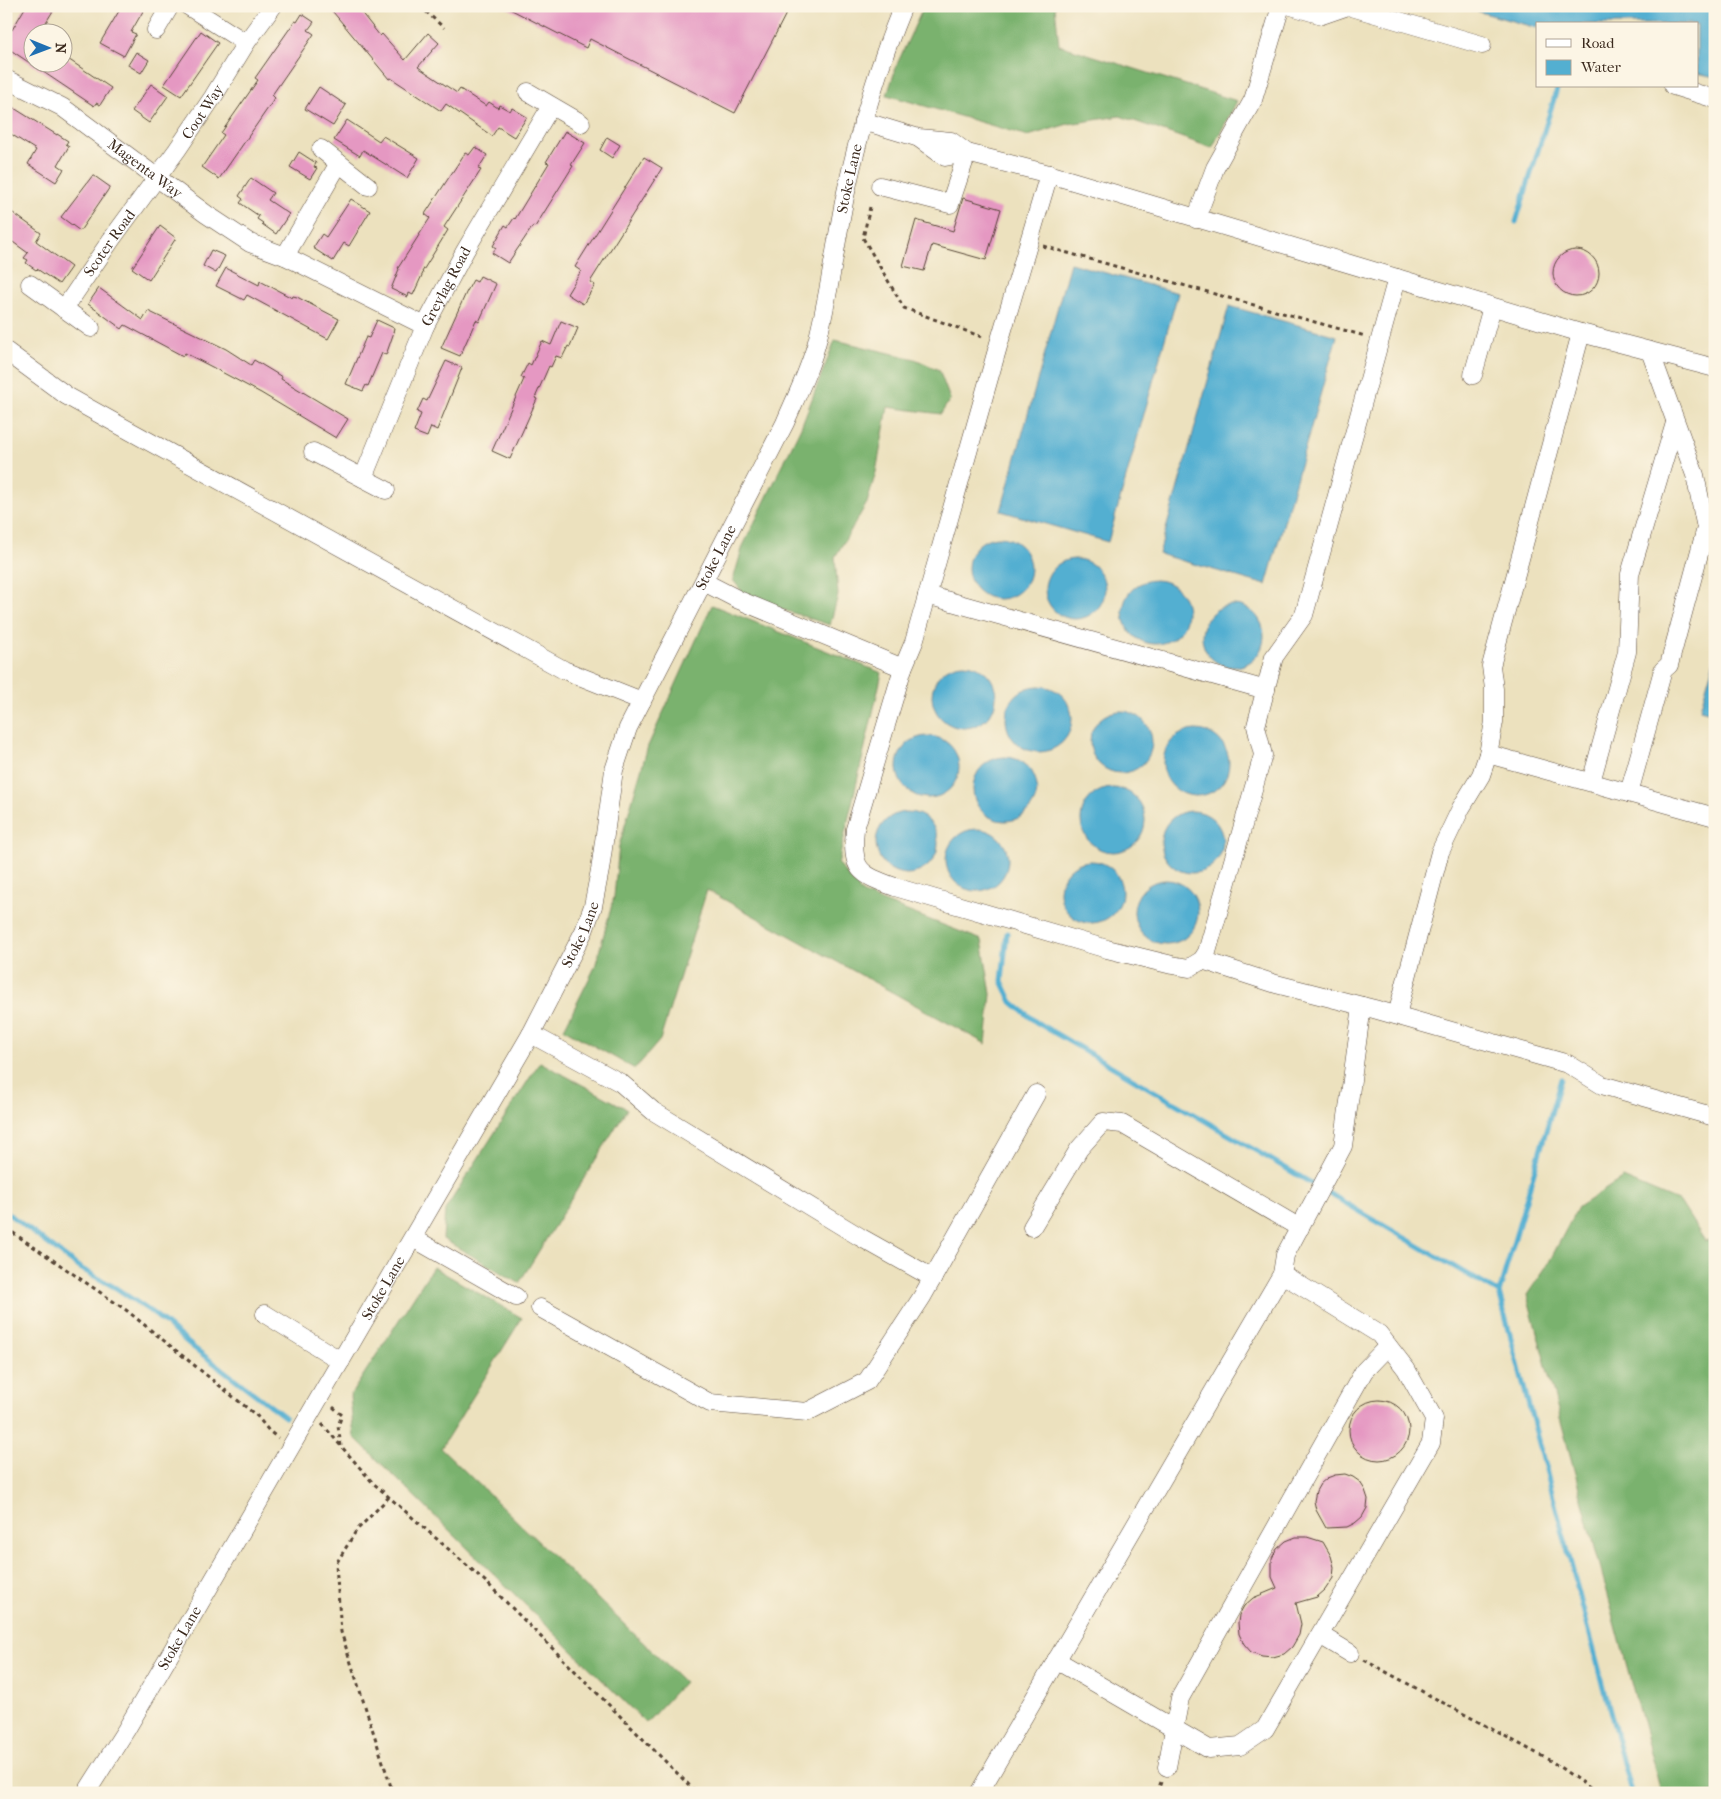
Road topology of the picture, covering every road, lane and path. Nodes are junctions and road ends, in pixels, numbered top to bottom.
1 (170, 6) edge
2 (188, 6) edge
3 (273, 6) edge
4 (420, 6) edge
5 (903, 6) edge
6 (1281, 6) edge
7 (1291, 6) edge
8 (444, 28) dead end
9 (156, 30) dead end
10 (246, 43) junction
11 (1482, 45) dead end
12 (6, 79) edge
13 (1680, 88) edge
14 (528, 92) dead end
15 (1715, 98) edge
16 (551, 106) junction
17 (864, 121) junction
18 (581, 123) dead end
19 (321, 149) dead end
20 (967, 152) junction
21 (339, 163) junction
22 (1049, 174) junction
23 (157, 178) junction
24 (368, 186) dead end
25 (880, 186) dead end
26 (870, 207) dead end
27 (1196, 219) junction
28 (1025, 255) junction
29 (285, 256) junction
30 (1397, 278) junction
31 (30, 284) dead end
32 (1492, 307) junction
33 (64, 309) junction
34 (425, 326) junction
35 (91, 328) dead end
36 (1581, 333) junction
37 (1380, 340) junction
38 (999, 343) junction
39 (6, 351) edge
40 (1650, 351) junction
41 (1715, 368) edge
42 (1473, 375) dead end
43 (1675, 423) junction
44 (313, 452) dead end
45 (363, 478) junction
46 (386, 490) dead end
47 (704, 582) junction
48 (927, 595) junction
49 (903, 668) junction
50 (1266, 690) junction
51 (642, 701) junction
52 (1488, 754) junction
53 (1591, 782) junction
54 (1628, 793) junction
55 (1715, 817) edge
56 (1202, 960) junction
57 (1362, 1006) junction
58 (1396, 1015) junction
59 (531, 1034) junction
60 (1036, 1094) dead end
61 (1715, 1118) edge
62 (1032, 1227) dead end
63 (6, 1228) edge
64 (1300, 1228) junction
65 (412, 1238) junction
66 (1282, 1274) junction
67 (933, 1278) junction
68 (516, 1297) dead end
69 (540, 1308) dead end
70 (265, 1314) dead end
71 (1388, 1346) junction
72 (341, 1361) junction
73 (316, 1404) junction
74 (341, 1446) junction
75 (290, 1449) junction
76 (389, 1498) junction
77 (1320, 1635) junction
78 (1350, 1653) joint
79 (1056, 1660) junction
80 (1174, 1729) junction
81 (1167, 1767) dead end
82 (86, 1793) edge
83 (393, 1793) edge
84 (697, 1793) edge
85 (979, 1793) edge
86 (1597, 1793) edge

1 - 9 street
2 - 10 street
3 - 10 street, Coot Way
4 - 8 path
5 - 17 street, Stoke Lane
6 - 27 street
7 - 11 street
10 - 23 street, Coot Way
12 - 23 street, Magenta Way
13 - 15 street
14 - 16 street
16 - 18 street
16 - 34 street, Greylag Road
17 - 20 street
17 - 47 street, Stoke Lane
19 - 21 street
20 - 22 street
20 - 25 street
21 - 24 street
21 - 29 street
22 - 27 street
22 - 28 street
23 - 29 street, Magenta Way
23 - 33 street, Scoter Road
26 - 38 path
27 - 30 street
28 - 37 path
28 - 38 street
29 - 34 street, Magenta Way
30 - 32 street
30 - 37 street
31 - 33 street
32 - 36 street
32 - 42 street
33 - 35 street
34 - 45 street, Greylag Road
36 - 40 street
36 - 52 street
37 - 50 street
38 - 48 street
39 - 51 street
40 - 41 street
40 - 43 street
43 - 53 street
43 - 54 street
44 - 45 street
45 - 46 street
47 - 49 street
47 - 51 street, Stoke Lane
48 - 49 street
48 - 50 street
49 - 56 street
50 - 56 street
51 - 59 street, Stoke Lane
52 - 53 street
52 - 58 street
53 - 54 street
54 - 55 street
56 - 57 street
57 - 58 street
57 - 64 street
58 - 61 street
59 - 65 street, Stoke Lane
59 - 67 street
60 - 67 street
62 - 64 street
63 - 75 path
64 - 66 street
65 - 68 street
65 - 72 street, Stoke Lane
66 - 71 street
66 - 79 street
67 - 69 street
70 - 72 street
71 - 77 street
71 - 80 street
72 - 73 street, Stoke Lane
73 - 74 path
73 - 74 path
73 - 75 street, Stoke Lane
74 - 76 path
75 - 82 street, Stoke Lane
76 - 83 path
76 - 84 path
77 - 78 street
77 - 80 street
78 - 86 path
79 - 80 street
79 - 85 street
80 - 81 street

